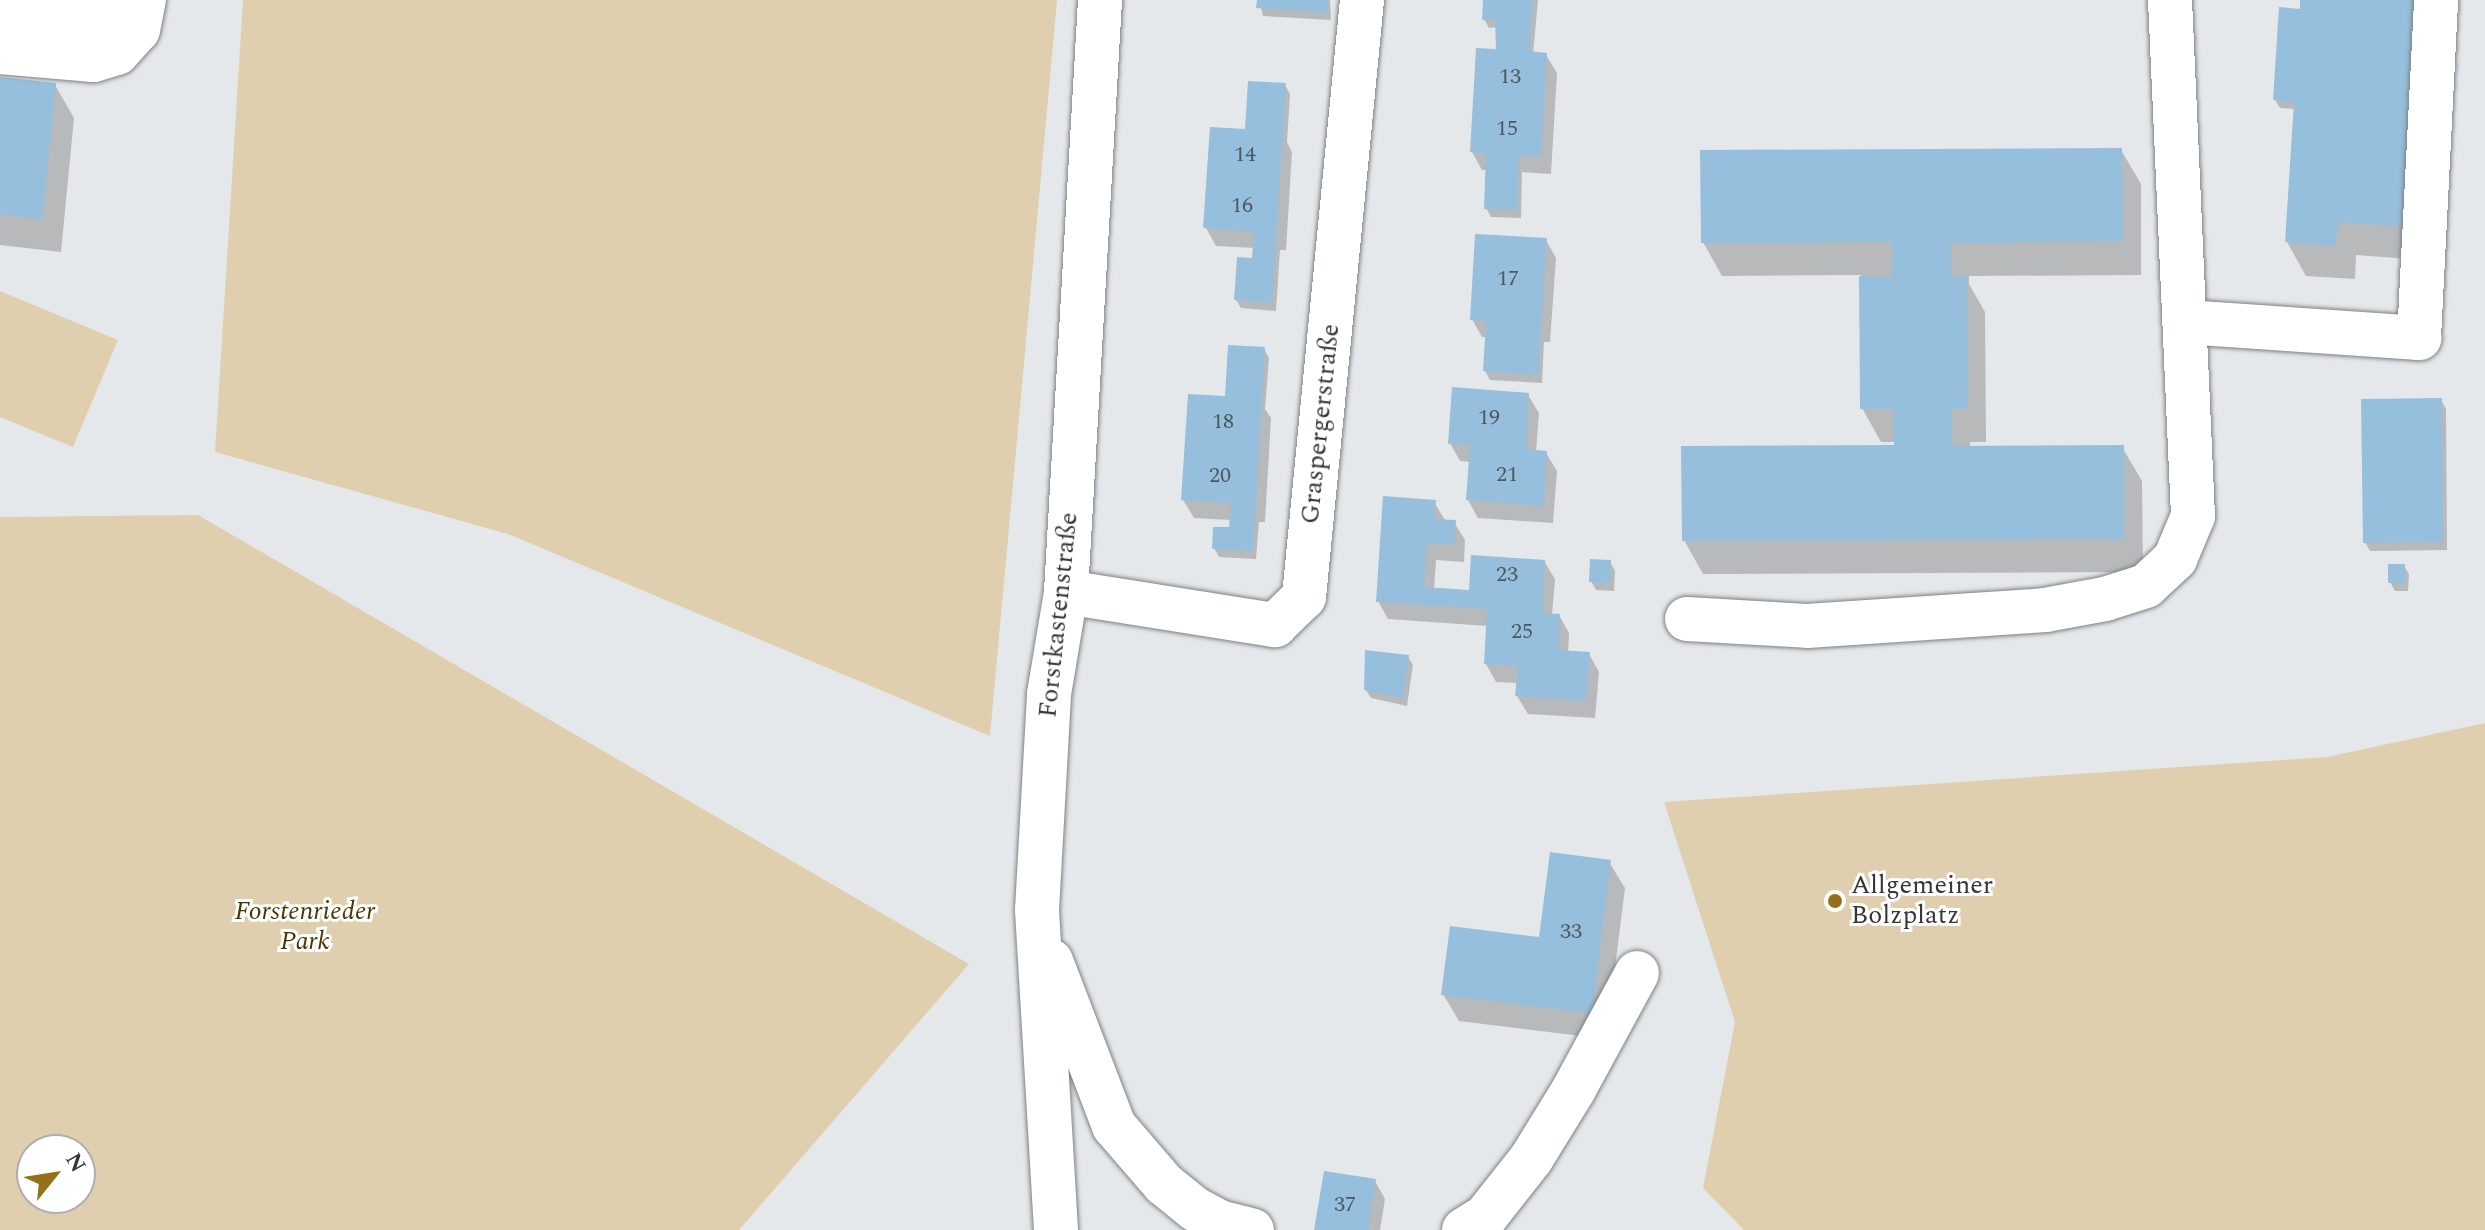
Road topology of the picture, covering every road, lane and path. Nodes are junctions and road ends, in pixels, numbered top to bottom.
1 (142, 0) edge
2 (1100, 0) edge
3 (1362, 0) edge
4 (2170, 0) edge
5 (2436, 0) edge
6 (0, 11) edge
7 (0, 52) edge
8 (2185, 322) junction
9 (1066, 592) junction
10 (1687, 619) dead end
11 (1038, 936) junction
12 (1637, 973) dead end
13 (1056, 1230) edge
14 (1252, 1230) edge
15 (1464, 1230) edge

1 - 6 street
1 - 7 street
2 - 9 street, Forstkastenstraße
3 - 9 street, Graspergerstraße
4 - 8 street
5 - 8 street
8 - 10 street
9 - 11 street, Forstkastenstraße
11 - 13 street, Forstkastenstraße
11 - 14 street
12 - 15 street

